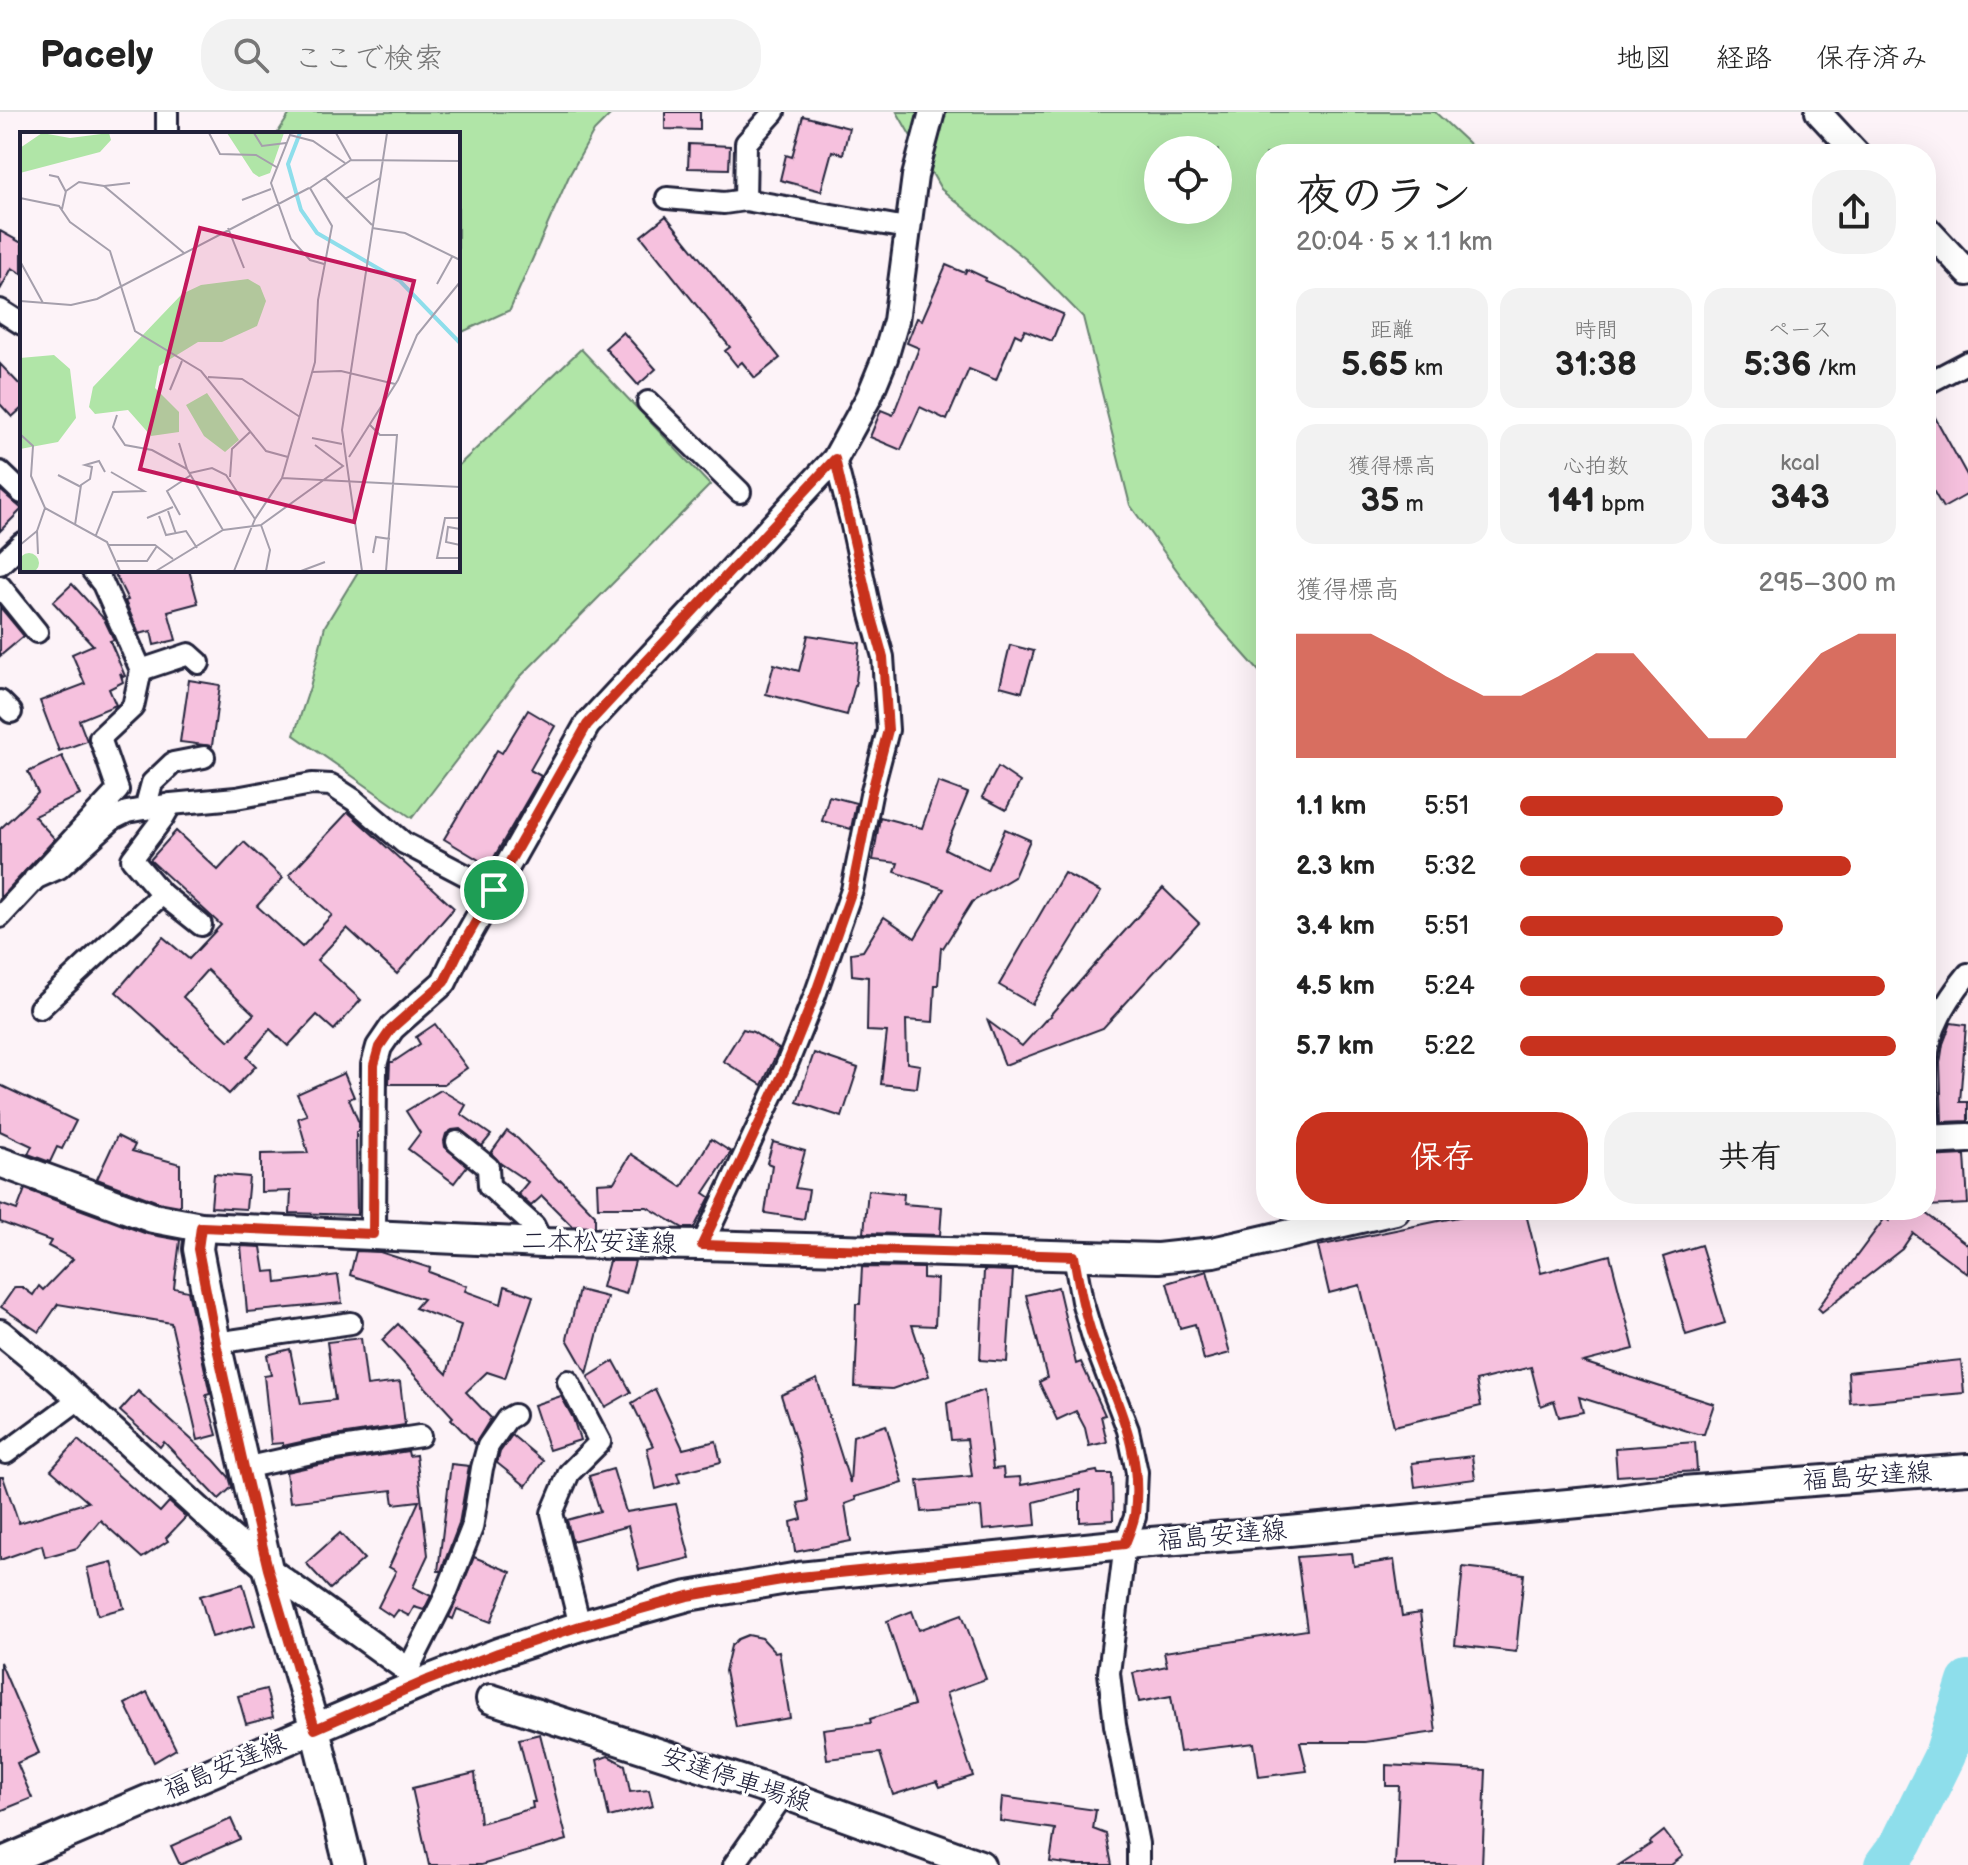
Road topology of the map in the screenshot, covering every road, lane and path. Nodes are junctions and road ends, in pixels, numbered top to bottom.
1 (774, 112) edge
2 (932, 112) edge
3 (1818, 112) edge
4 (1848, 144) edge
5 (667, 198) dead end
6 (745, 200) junction
7 (907, 228) junction
8 (1936, 239) edge
9 (1968, 273) edge
10 (0, 310) edge
11 (20, 323) edge
12 (1968, 362) edge
13 (1936, 379) edge
14 (648, 402) dead end
15 (835, 459) junction
16 (0, 472) edge
17 (20, 491) edge
18 (740, 492) dead end
19 (20, 545) edge
20 (0, 564) edge
21 (94, 572) edge
22 (0, 586) edge
23 (37, 632) dead end
24 (199, 663) dead end
25 (141, 670) junction
26 (204, 757) dead end
27 (171, 804) junction
28 (145, 809) junction
29 (34, 879) junction
30 (494, 890) junction
31 (162, 894) junction
32 (0, 917) edge
33 (201, 925) dead end
34 (1968, 974) edge
35 (40, 1008) dead end
36 (1936, 1026) edge
37 (1968, 1138) edge
38 (1936, 1140) edge
39 (457, 1142) dead end
40 (0, 1162) edge
41 (1352, 1220) edge
42 (201, 1227) junction
43 (373, 1234) junction
44 (542, 1243) junction
45 (702, 1245) junction
46 (1074, 1256) junction
47 (351, 1323) dead end
48 (0, 1332) edge
49 (216, 1343) junction
50 (568, 1381) dead end
51 (79, 1399) junction
52 (514, 1415) dead end
53 (420, 1436) dead end
54 (6, 1453) dead end
55 (244, 1468) junction
56 (1968, 1469) edge
57 (1125, 1544) junction
58 (268, 1569) junction
59 (580, 1626) junction
60 (408, 1670) joint
61 (491, 1699) dead end
62 (315, 1729) junction
63 (784, 1794) junction
64 (0, 1863) edge
65 (349, 1865) edge
66 (734, 1865) edge
67 (980, 1865) edge
68 (1138, 1865) edge

1 - 6 street
2 - 7 street
3 - 4 street
5 - 6 street
6 - 7 street
7 - 15 street
8 - 9 street
10 - 11 street
12 - 13 street
14 - 18 street
15 - 30 street
15 - 45 street
16 - 17 street
19 - 20 street
21 - 25 street
22 - 23 street
24 - 25 street
25 - 29 street
26 - 28 street
27 - 28 street
27 - 30 street
27 - 31 street
28 - 29 street
29 - 32 street
30 - 43 street
31 - 33 street
31 - 35 street
34 - 36 street
37 - 38 main road
39 - 44 street
40 - 42 main road, 二本松安達線
41 - 46 main road, 二本松安達線
42 - 43 main road, 二本松安達線
42 - 49 main road
43 - 44 main road, 二本松安達線
44 - 45 main road, 二本松安達線
45 - 46 main road, 二本松安達線
46 - 57 street
47 - 49 street
48 - 51 street
49 - 55 main road
50 - 59 street
51 - 54 street
51 - 58 street
52 - 60 street
53 - 55 street
55 - 58 main road
56 - 57 main road, 福島安達線
57 - 59 main road, 福島安達線
57 - 68 street
58 - 60 street
58 - 62 main road
59 - 62 main road, 福島安達線
61 - 63 main road, 安達停車場線
62 - 64 main road, 福島安達線
62 - 65 main road
63 - 66 street
63 - 67 main road, 安達停車場線

